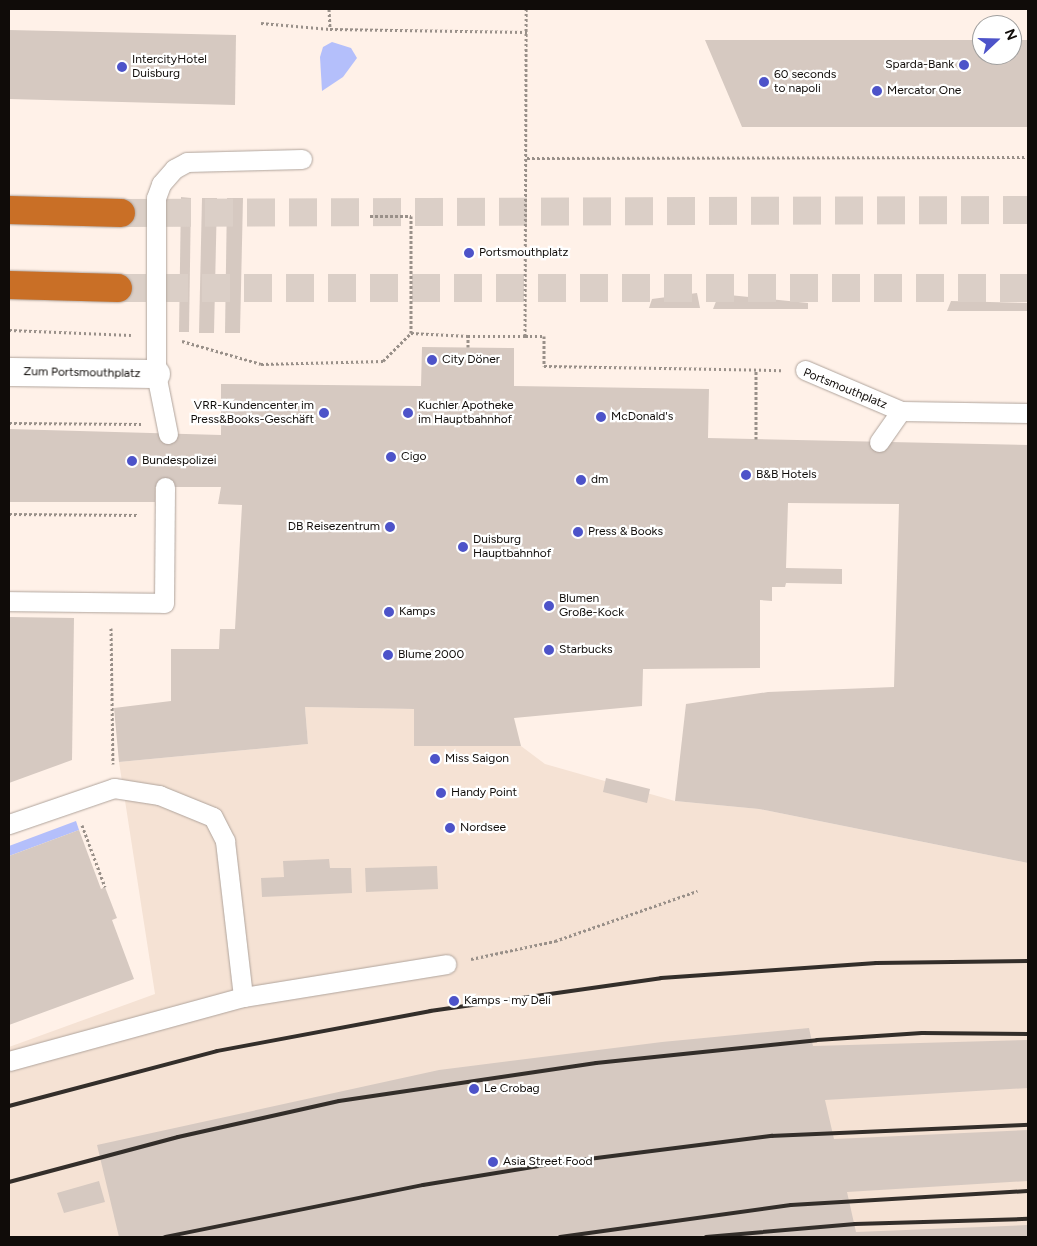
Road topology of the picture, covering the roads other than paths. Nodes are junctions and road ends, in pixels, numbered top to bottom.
1 (302, 159) dead end
2 (9, 210) edge
3 (121, 213) tunnel mouth
4 (9, 286) edge
5 (118, 288) tunnel mouth
6 (805, 370) road end
7 (9, 372) edge
8 (156, 374) junction
9 (902, 411) junction
10 (1028, 413) edge
11 (168, 429) road end
12 (879, 442) dead end
13 (165, 487) dead end
14 (9, 601) edge
15 (9, 824) edge
16 (446, 964) road end
17 (243, 997) junction
18 (9, 1062) edge

1 - 8 lane
2 - 3 highway
4 - 5 highway
6 - 9 lane, Portsmouthplatz
7 - 8 street, Zum Portsmouthplatz
8 - 11 lane
9 - 10 lane, Portsmouthplatz
9 - 12 lane
13 - 14 lane
15 - 17 lane
16 - 17 lane
17 - 18 lane

